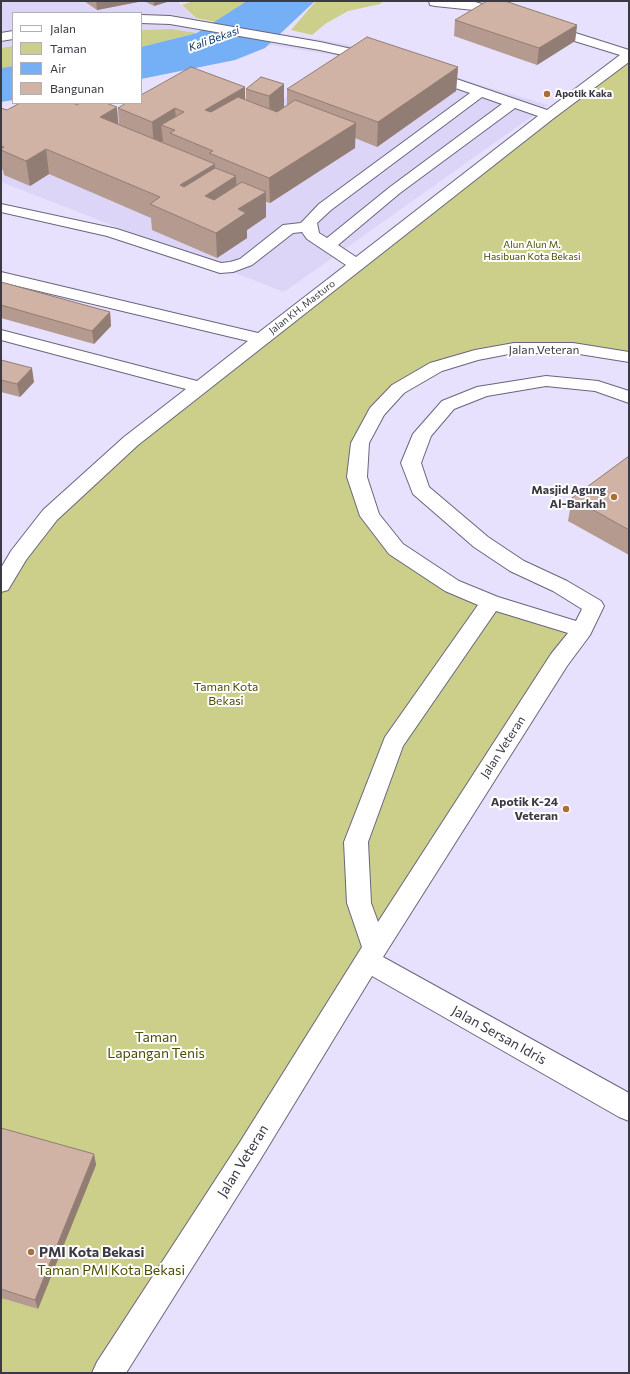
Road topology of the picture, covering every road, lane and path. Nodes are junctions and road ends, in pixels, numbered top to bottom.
1 (435, 2) dead end
2 (515, 18) edge
3 (142, 19) edge
4 (537, 25) edge
5 (12, 35) edge
6 (1, 37) edge
7 (629, 54) edge
8 (384, 61) edge
9 (418, 71) edge
10 (481, 91) junction
11 (514, 102) junction
12 (549, 115) junction
13 (454, 159) junction
14 (478, 170) junction
15 (366, 177) junction
16 (395, 190) junction
17 (421, 202) junction
18 (3, 208) dead end
19 (308, 227) junction
20 (327, 246) junction
21 (356, 264) junction
22 (1, 277) edge
23 (1, 335) edge
24 (261, 339) junction
25 (629, 357) edge
26 (199, 387) junction
27 (629, 397) edge
28 (1, 582) edge
29 (490, 602) junction
30 (582, 630) junction
31 (371, 954) junction
32 (629, 1108) edge
33 (108, 1373) edge

1 - 2 street
3 - 8 street
4 - 7 street
5 - 6 street
7 - 12 street, Jalan KH. Masturo
9 - 10 street
10 - 11 street
10 - 15 street
11 - 12 street
11 - 13 street
12 - 14 street, Jalan KH. Masturo
13 - 14 street
13 - 16 street
14 - 17 street, Jalan KH. Masturo
15 - 16 street
15 - 19 street
16 - 17 street
16 - 20 street
17 - 21 street, Jalan KH. Masturo
18 - 19 street
19 - 20 street
20 - 21 street
21 - 24 street, Jalan KH. Masturo
22 - 24 street
23 - 26 street
24 - 26 street, Jalan KH. Masturo
25 - 29 street, Jalan Veteran
26 - 28 street, Jalan KH. Masturo
27 - 30 street
29 - 30 street, Jalan Veteran
29 - 31 street
30 - 31 street, Jalan Veteran
31 - 32 street, Jalan Sersan Idris
31 - 33 street, Jalan Veteran

